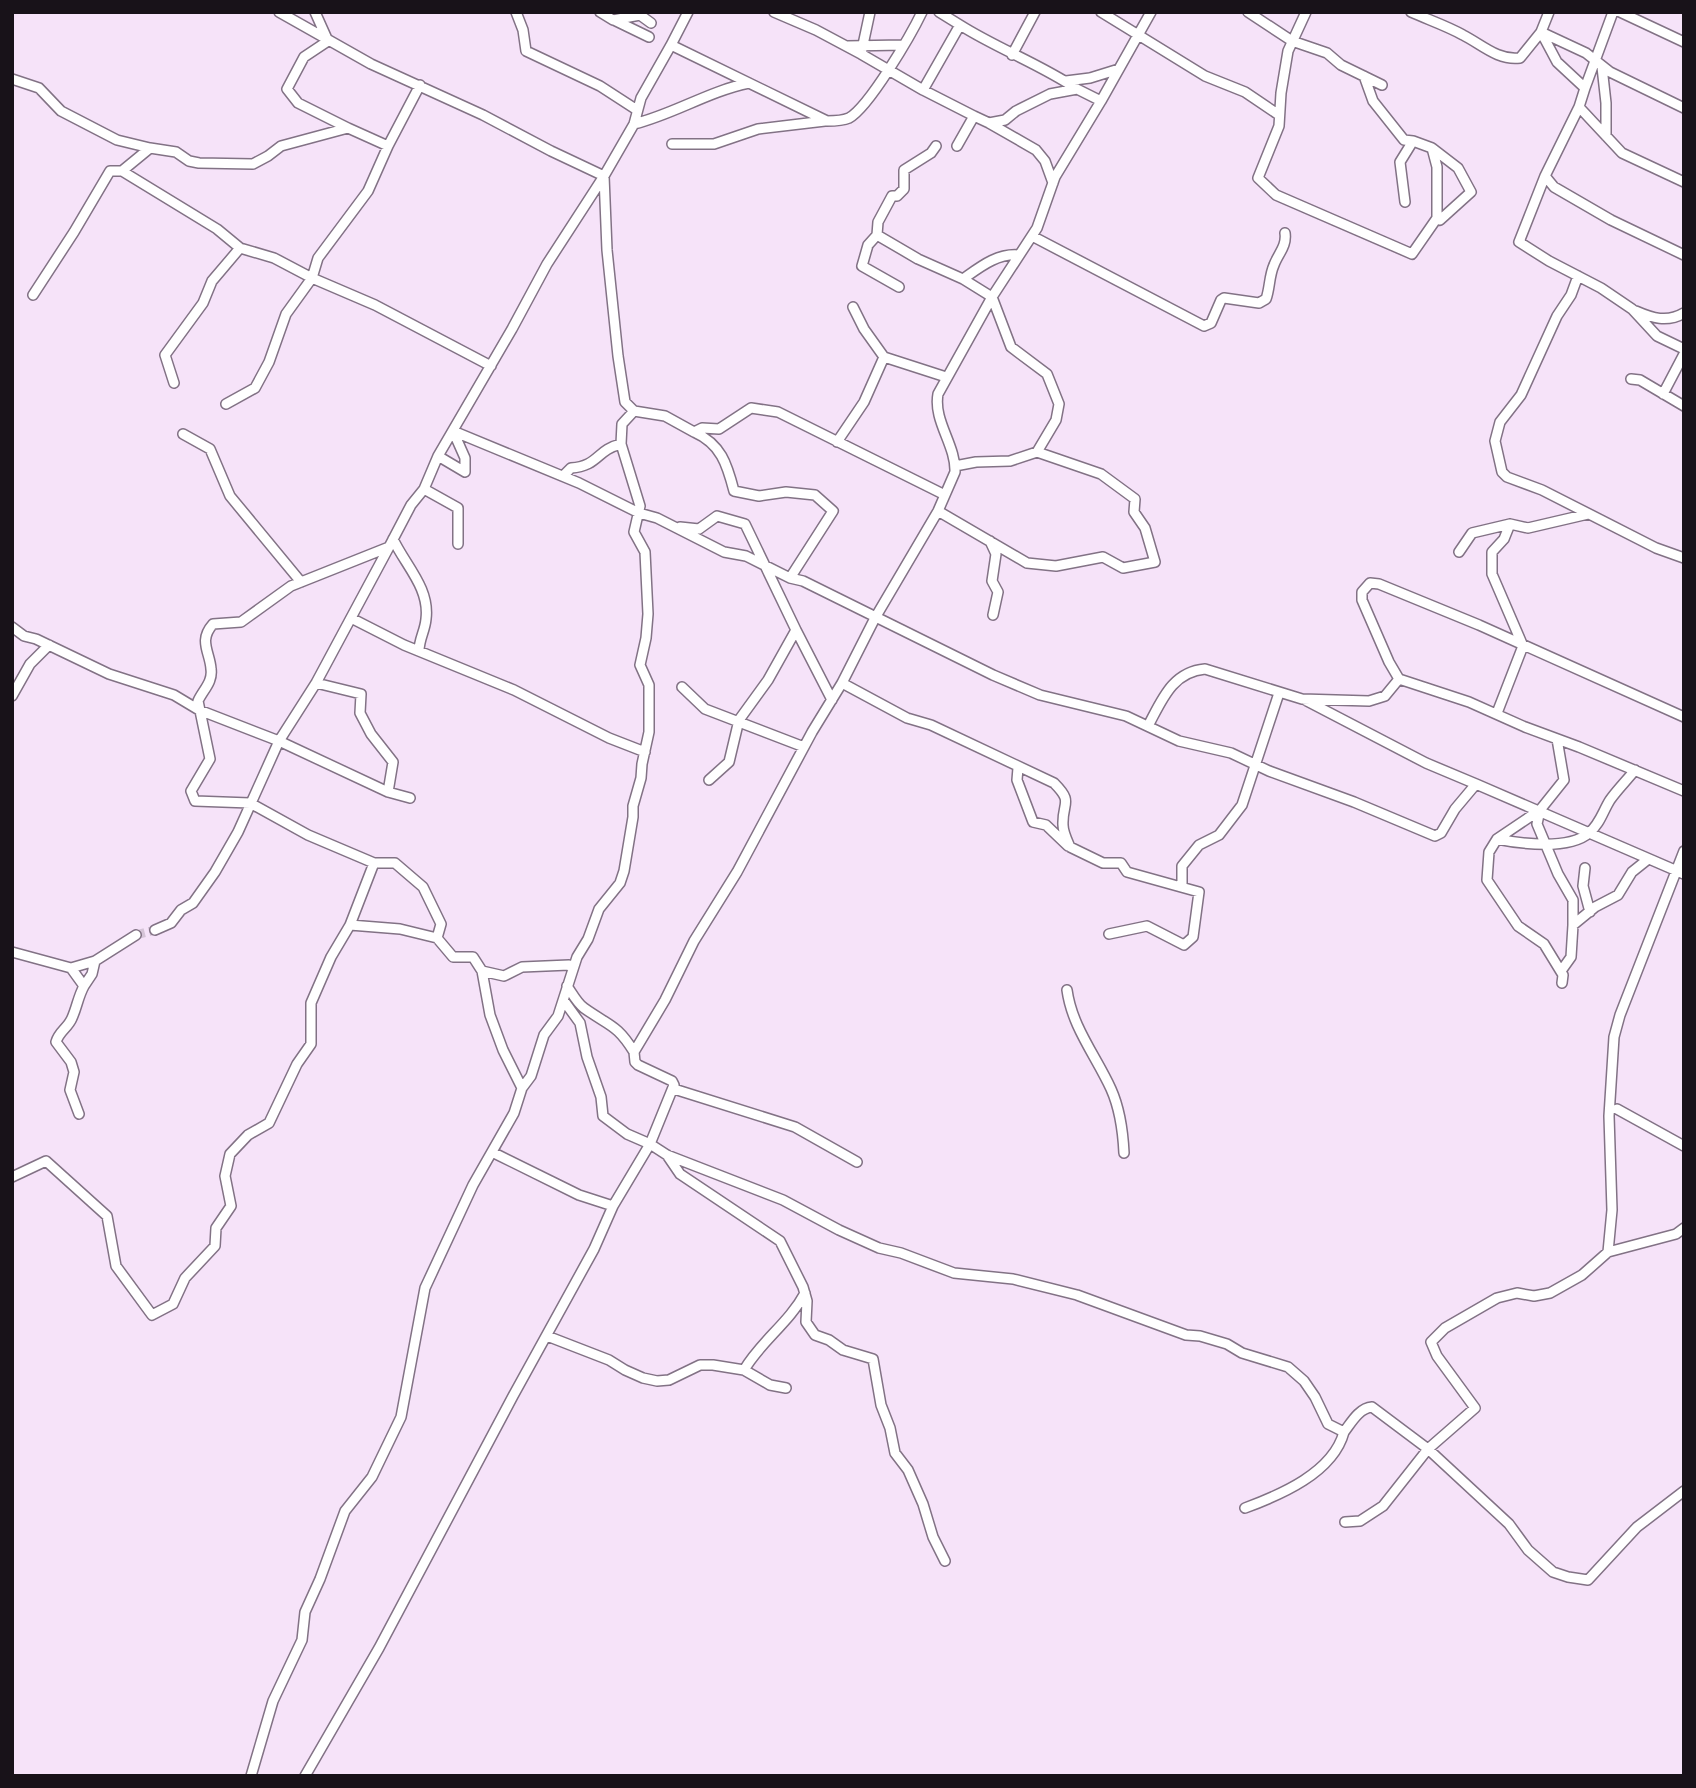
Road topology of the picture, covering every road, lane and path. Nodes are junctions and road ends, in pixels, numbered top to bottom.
1 (279, 12) edge
2 (315, 12) edge
3 (516, 12) edge
4 (600, 12) edge
5 (688, 12) edge
6 (774, 12) edge
7 (870, 12) edge
8 (922, 12) edge
9 (939, 12) edge
10 (1035, 12) edge
11 (1101, 12) edge
12 (1151, 12) edge
13 (1248, 12) edge
14 (1306, 12) edge
15 (1411, 12) edge
16 (1549, 12) edge
17 (1614, 12) edge
18 (1620, 12) edge
19 (612, 20) junction
20 (651, 23) dead end
21 (960, 25) junction
22 (1541, 32) junction
23 (1138, 36) junction
24 (649, 37) dead end
25 (328, 41) junction
26 (1292, 41) junction
27 (1684, 42) edge
28 (864, 44) junction
29 (671, 45) junction
30 (903, 45) junction
31 (847, 46) junction
32 (861, 54) junction
33 (1012, 55) junction
34 (1599, 64) junction
35 (1119, 69) junction
36 (887, 70) junction
37 (1364, 76) junction
38 (12, 79) edge
39 (1066, 81) junction
40 (749, 83) junction
41 (419, 85) junction
42 (1382, 85) dead end
43 (1585, 88) junction
44 (1077, 89) junction
45 (923, 90) junction
46 (1101, 101) junction
47 (1578, 107) junction
48 (1684, 108) edge
49 (637, 110) junction
50 (1279, 115) junction
51 (974, 116) junction
52 (827, 121) junction
53 (989, 122) junction
54 (634, 124) junction
55 (348, 128) junction
56 (1606, 136) junction
57 (1413, 141) junction
58 (671, 144) dead end
59 (388, 146) junction
60 (936, 146) dead end
61 (957, 146) dead end
62 (150, 148) junction
63 (1432, 148) junction
64 (121, 172) junction
65 (604, 176) junction
66 (1545, 176) junction
67 (1053, 183) junction
68 (1684, 183) edge
69 (1405, 202) dead end
70 (1437, 218) junction
71 (1285, 233) dead end
72 (877, 235) junction
73 (1032, 236) junction
74 (240, 248) junction
75 (1019, 255) junction
76 (1684, 255) edge
77 (1578, 276) junction
78 (312, 278) junction
79 (963, 279) junction
80 (899, 287) dead end
81 (33, 295) dead end
82 (992, 297) junction
83 (853, 307) dead end
84 (1632, 309) junction
85 (1683, 315) edge
86 (1684, 352) edge
87 (884, 357) junction
88 (491, 366) junction
89 (946, 377) junction
90 (1631, 379) dead end
91 (174, 383) dead end
92 (1663, 394) junction
93 (226, 404) dead end
94 (1684, 406) edge
95 (634, 411) junction
96 (453, 431) junction
97 (694, 432) junction
98 (183, 434) dead end
99 (837, 442) junction
100 (621, 444) junction
101 (1037, 452) junction
102 (438, 456) junction
103 (955, 466) junction
104 (563, 476) junction
105 (424, 489) junction
106 (945, 495) junction
107 (938, 510) junction
108 (639, 513) junction
109 (1588, 514) junction
110 (1510, 523) junction
111 (675, 527) junction
112 (1528, 528) junction
113 (1504, 539) junction
114 (990, 541) junction
115 (391, 543) junction
116 (458, 544) dead end
117 (1459, 552) dead end
118 (1684, 558) edge
119 (767, 566) junction
120 (790, 578) junction
121 (301, 582) junction
122 (993, 615) dead end
123 (351, 618) junction
124 (875, 618) junction
125 (12, 627) edge
126 (796, 630) junction
127 (49, 645) junction
128 (1523, 646) junction
129 (419, 651) junction
130 (1399, 679) junction
131 (316, 683) junction
132 (842, 683) junction
133 (682, 687) dead end
134 (1279, 692) junction
135 (12, 696) edge
136 (1302, 699) junction
137 (832, 700) junction
138 (199, 709) junction
139 (1497, 713) junction
140 (1684, 717) edge
141 (739, 720) junction
142 (1148, 726) junction
143 (1557, 739) junction
144 (279, 741) junction
145 (804, 747) junction
146 (645, 752) junction
147 (1257, 765) junction
148 (1018, 768) junction
149 (1634, 770) junction
150 (709, 780) dead end
151 (1476, 784) junction
152 (1684, 791) edge
153 (388, 792) junction
154 (410, 798) dead end
155 (250, 803) junction
156 (1541, 810) junction
157 (1588, 834) junction
158 (1497, 839) junction
159 (1545, 843) junction
160 (1070, 848) junction
161 (1684, 851) edge
162 (1647, 860) junction
163 (374, 863) junction
164 (1584, 868) dead end
165 (1679, 872) edge
166 (1182, 887) junction
167 (1590, 912) junction
168 (350, 925) junction
169 (1573, 925) junction
170 (155, 930) tunnel mouth
171 (1108, 934) dead end
172 (136, 935) tunnel mouth
173 (437, 938) junction
174 (12, 952) edge
175 (95, 961) junction
176 (71, 968) junction
177 (573, 969) junction
178 (482, 971) junction
179 (1560, 971) junction
180 (1562, 983) dead end
181 (84, 986) junction
182 (567, 986) junction
183 (1067, 990) dead end
184 (564, 1001) junction
185 (634, 1052) junction
186 (522, 1088) junction
187 (674, 1089) junction
188 (1617, 1109) dead end
189 (79, 1114) dead end
190 (650, 1144) junction
191 (1684, 1146) edge
192 (492, 1152) junction
193 (1125, 1153) dead end
194 (667, 1155) junction
195 (857, 1162) dead end
196 (12, 1177) edge
197 (613, 1206) junction
198 (1684, 1228) edge
199 (1608, 1252) junction
200 (805, 1293) junction
201 (547, 1336) junction
202 (744, 1370) junction
203 (786, 1388) dead end
204 (1343, 1433) junction
205 (1428, 1449) junction
206 (1684, 1492) edge
207 (1245, 1508) dead end
208 (1345, 1522) dead end
209 (944, 1561) dead end
210 (251, 1776) edge
211 (306, 1776) edge

1 - 25 street
2 - 25 street
3 - 49 street
4 - 19 street
5 - 29 street
6 - 31 street
7 - 28 street
8 - 30 street
9 - 21 street
10 - 33 street
11 - 23 street
12 - 23 street
13 - 26 street
14 - 26 street
15 - 22 street
16 - 22 street
17 - 34 street
18 - 27 street
19 - 20 street
19 - 24 street
21 - 33 street
21 - 45 street
22 - 34 street
22 - 43 street
23 - 35 street
23 - 50 street
25 - 41 street
25 - 55 street
26 - 37 street
26 - 50 street
28 - 30 street
28 - 31 street
28 - 32 street
29 - 40 street
29 - 49 street
30 - 36 street
31 - 32 street
32 - 36 street
33 - 39 street
34 - 43 street
34 - 48 street
34 - 56 street
35 - 39 street
35 - 46 street
36 - 45 street
36 - 52 street
37 - 42 street
37 - 57 street
38 - 62 street
39 - 44 street
40 - 52 street
40 - 54 street
41 - 59 street
41 - 65 street
43 - 47 street
44 - 46 street
44 - 53 street
45 - 51 street
46 - 67 street
47 - 56 street
47 - 66 street
49 - 54 street
50 - 70 street
51 - 53 street
51 - 61 street
52 - 58 street
53 - 67 street
54 - 65 street
55 - 59 street
55 - 62 street
56 - 68 street
57 - 63 street
57 - 69 street
59 - 78 street
60 - 72 street
62 - 64 street
63 - 70 street
63 - 70 street
64 - 74 street
64 - 81 street
65 - 88 street
65 - 95 street
66 - 76 street
66 - 77 street
67 - 73 street
71 - 73 street
72 - 79 street
72 - 80 street
73 - 75 street
74 - 78 street
74 - 91 street
75 - 79 street
75 - 82 street
77 - 84 street
77 - 109 street
78 - 88 street
78 - 93 street
79 - 82 street
82 - 89 street
82 - 101 street
83 - 87 street
84 - 85 street
84 - 86 street
86 - 92 street
87 - 89 street
87 - 99 street
88 - 96 street
89 - 103 street
90 - 92 street
92 - 94 street
95 - 97 street
95 - 100 street
96 - 102 street
96 - 102 street
96 - 104 street
97 - 99 street
97 - 120 street
98 - 121 street
99 - 106 street
100 - 104 street
100 - 108 street
101 - 103 street
101 - 114 street
102 - 105 street
103 - 106 street
104 - 108 street
105 - 115 street
105 - 116 street
106 - 107 street
107 - 114 street
107 - 124 street
108 - 111 street
108 - 146 street
109 - 112 street
109 - 118 street
110 - 112 street
110 - 113 street
110 - 117 street
111 - 119 street
111 - 119 street
112 - 113 street
113 - 128 street
114 - 122 street
115 - 121 street
115 - 123 street
115 - 129 street
119 - 120 street
119 - 126 street
120 - 124 street
121 - 138 street
123 - 129 street
123 - 131 street
124 - 132 street
124 - 142 street
125 - 127 street
126 - 137 street
126 - 141 street
127 - 135 street
127 - 138 street
128 - 130 street
128 - 139 street
128 - 140 street
129 - 146 street
130 - 136 street
130 - 139 street
131 - 144 street
131 - 153 street
132 - 137 street
132 - 148 street
133 - 141 street
134 - 136 street
134 - 142 street
134 - 147 street
136 - 151 street
137 - 145 street
138 - 144 street
138 - 155 street
139 - 143 street
141 - 145 street
141 - 150 street
142 - 147 street
143 - 149 street
143 - 156 street
144 - 153 street
144 - 155 street
145 - 185 street
146 - 177 street
147 - 151 street
147 - 166 street
148 - 160 street
148 - 160 street
149 - 152 street
149 - 157 street
151 - 156 street
153 - 154 street
155 - 163 street
155 - 170 street
156 - 157 street
156 - 158 street
156 - 159 street
157 - 159 street
157 - 162 street
158 - 159 street
158 - 179 street
159 - 169 street
160 - 166 street
161 - 165 street
162 - 165 street
162 - 167 street
163 - 168 street
163 - 173 street
164 - 167 street
165 - 199 street
166 - 171 street
167 - 169 street
168 - 173 street
168 - 196 street
169 - 179 street
172 - 175 street
173 - 178 street
174 - 176 street
175 - 176 street
175 - 181 street
176 - 181 street
177 - 178 street
177 - 182 street
178 - 186 street
179 - 180 street
181 - 189 street
182 - 184 street
182 - 185 street
183 - 193 street
184 - 186 street
184 - 190 street
185 - 187 street
186 - 192 street
187 - 190 street
187 - 195 street
188 - 191 street
190 - 194 street
190 - 197 street
192 - 197 street
192 - 210 street
194 - 200 street
194 - 204 street
197 - 201 street
198 - 199 street
199 - 205 street
200 - 202 street
200 - 209 street
201 - 202 street
201 - 211 street
202 - 203 street
204 - 205 street
204 - 207 street
205 - 206 street
205 - 208 street

